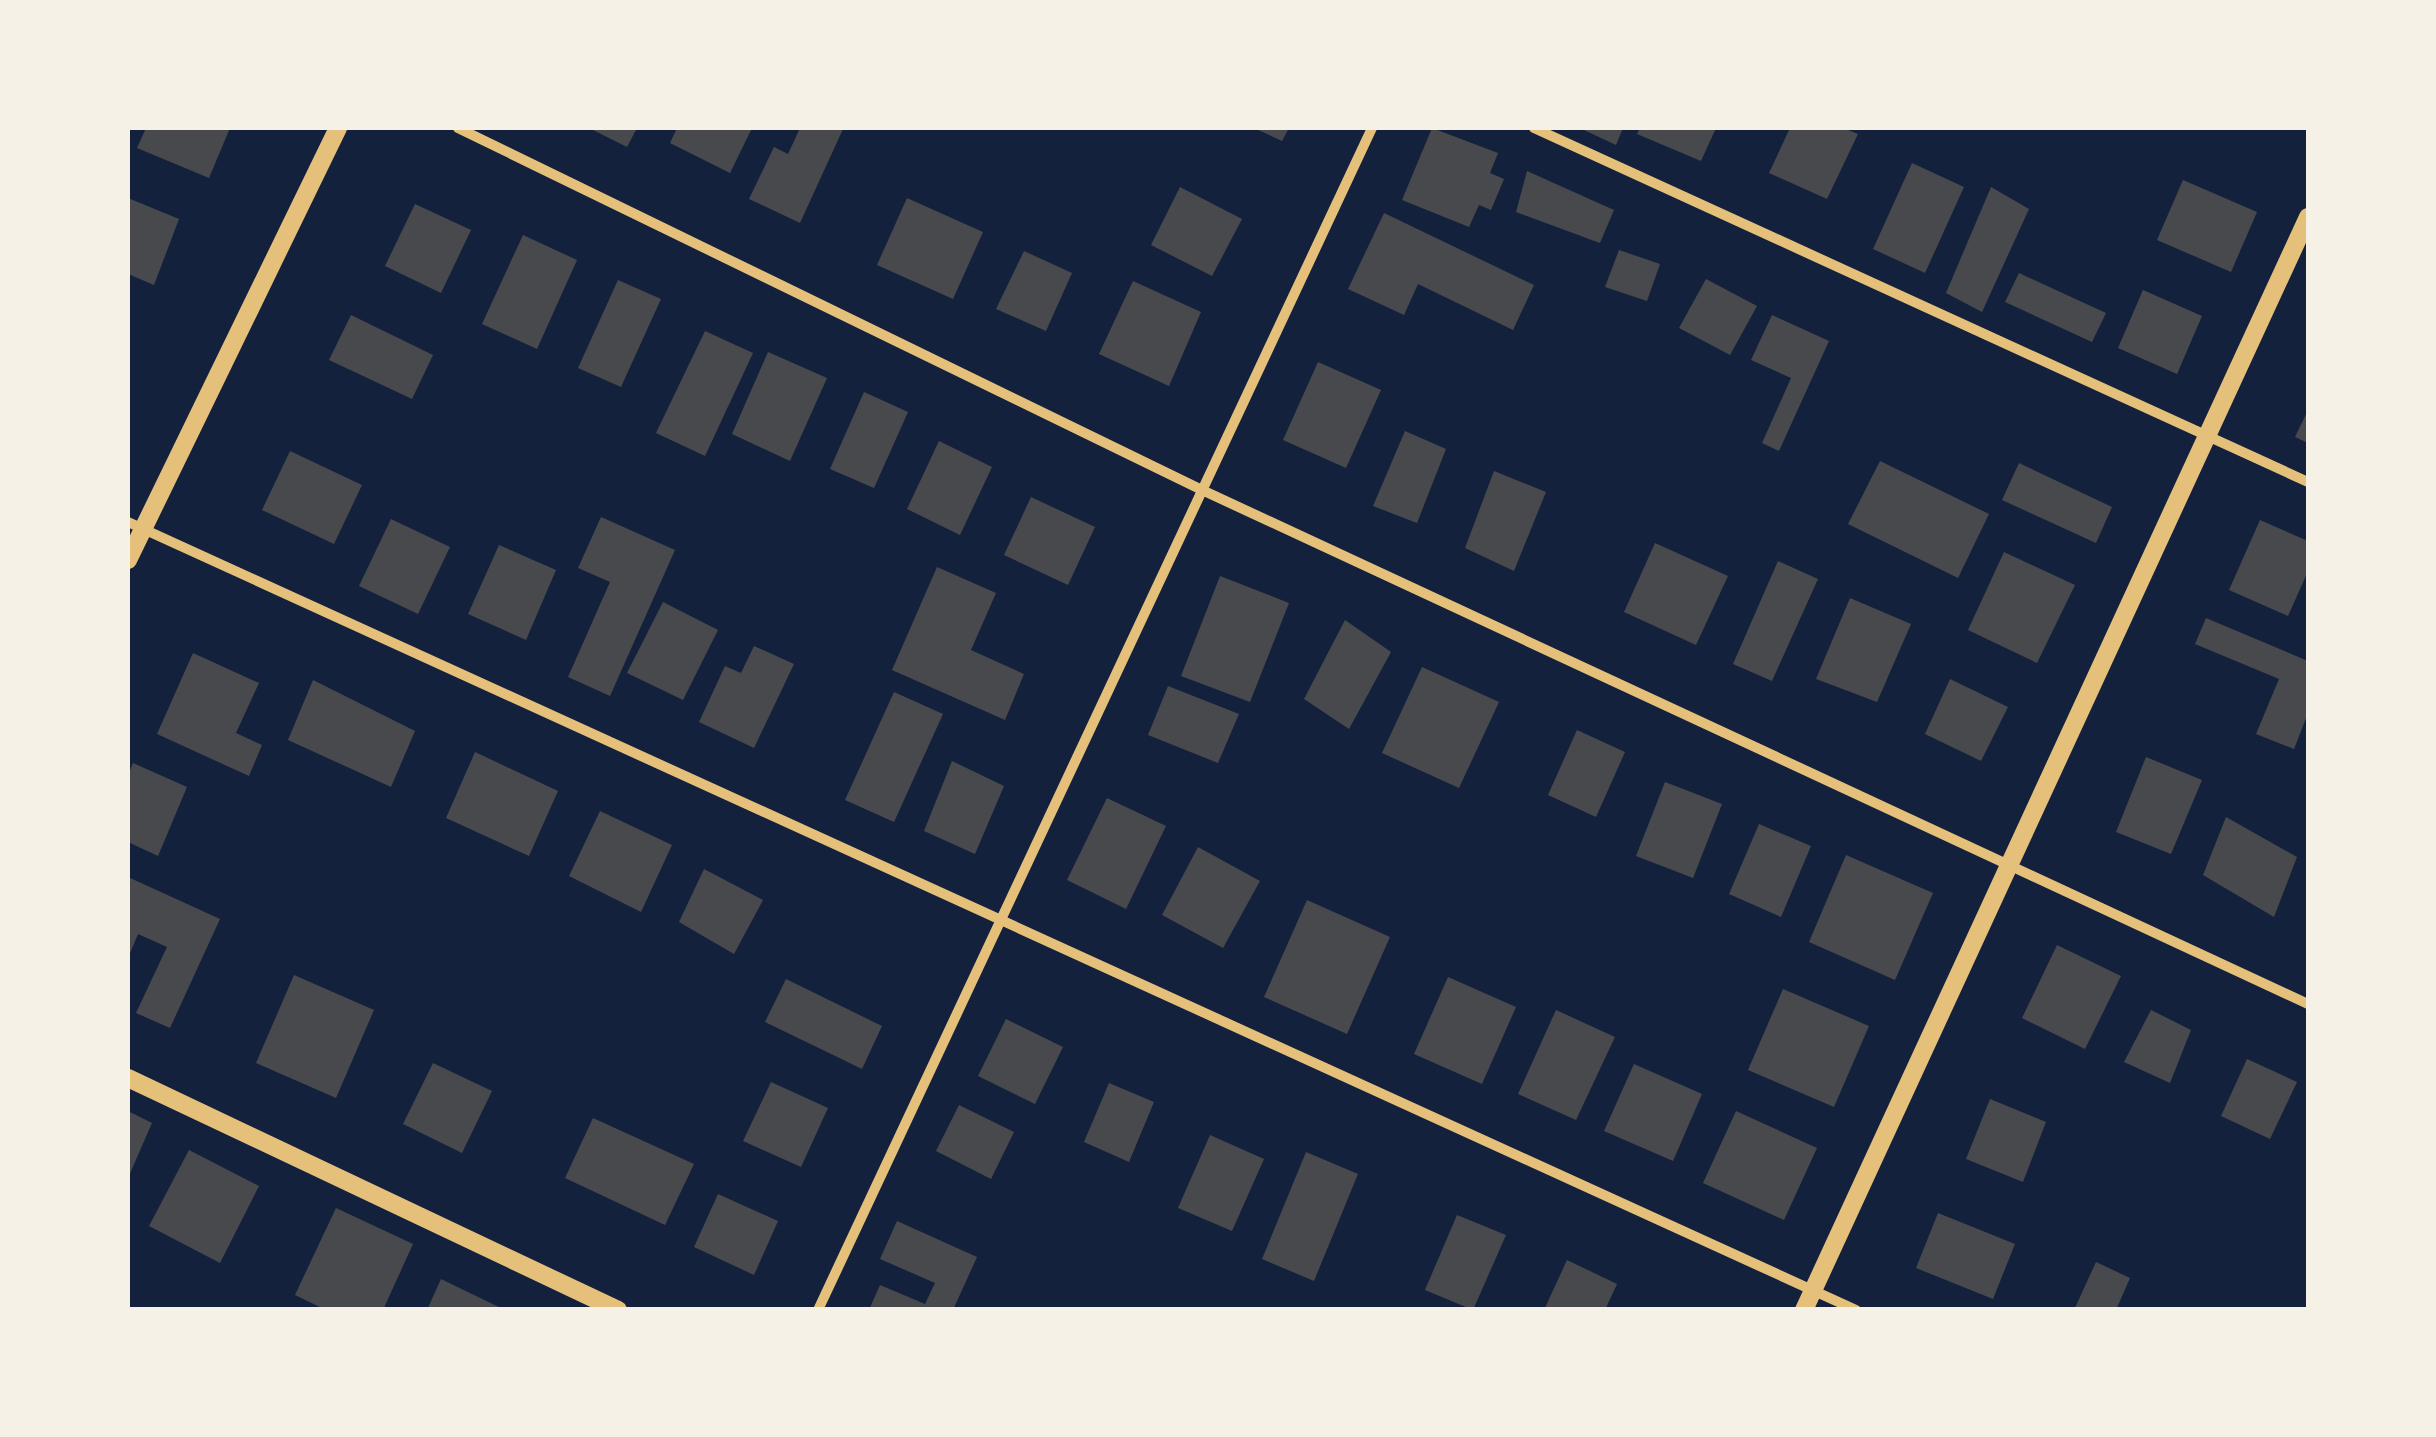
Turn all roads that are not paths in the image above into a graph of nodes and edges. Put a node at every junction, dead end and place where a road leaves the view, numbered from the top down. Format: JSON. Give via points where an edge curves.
{"nodes":[{"id":1,"x":338,"y":128,"type":"edge"},
{"id":2,"x":458,"y":128,"type":"edge"},
{"id":3,"x":1372,"y":128,"type":"edge"},
{"id":4,"x":1534,"y":128,"type":"edge"},
{"id":5,"x":2308,"y":217,"type":"edge"},
{"id":6,"x":2208,"y":435,"type":"junction"},
{"id":7,"x":2308,"y":482,"type":"edge"},
{"id":8,"x":1202,"y":490,"type":"junction"},
{"id":9,"x":135,"y":525,"type":"edge"},
{"id":10,"x":128,"y":560,"type":"edge"},
{"id":11,"x":2011,"y":864,"type":"junction"},
{"id":12,"x":1001,"y":920,"type":"junction"},
{"id":13,"x":2308,"y":1004,"type":"edge"},
{"id":14,"x":128,"y":1078,"type":"edge"},
{"id":15,"x":1813,"y":1290,"type":"junction"},
{"id":16,"x":618,"y":1310,"type":"edge"},
{"id":17,"x":818,"y":1310,"type":"edge"},
{"id":18,"x":1804,"y":1310,"type":"edge"},
{"id":19,"x":1856,"y":1310,"type":"edge"}],
"edges":[{"from":1,"to":9,"type":"street"},
{"from":2,"to":8,"type":"street"},
{"from":3,"to":8,"type":"street"},
{"from":4,"to":6,"type":"street"},
{"from":5,"to":6,"type":"street"},
{"from":6,"to":7,"type":"street"},
{"from":6,"to":11,"type":"street"},
{"from":8,"to":11,"type":"street"},
{"from":8,"to":12,"type":"street"},
{"from":9,"to":10,"type":"street"},
{"from":9,"to":12,"type":"street"},
{"from":11,"to":13,"type":"street"},
{"from":11,"to":15,"type":"street"},
{"from":12,"to":15,"type":"street"},
{"from":12,"to":17,"type":"street"},
{"from":14,"to":16,"type":"street"},
{"from":15,"to":18,"type":"street"},
{"from":15,"to":19,"type":"street"}]}
